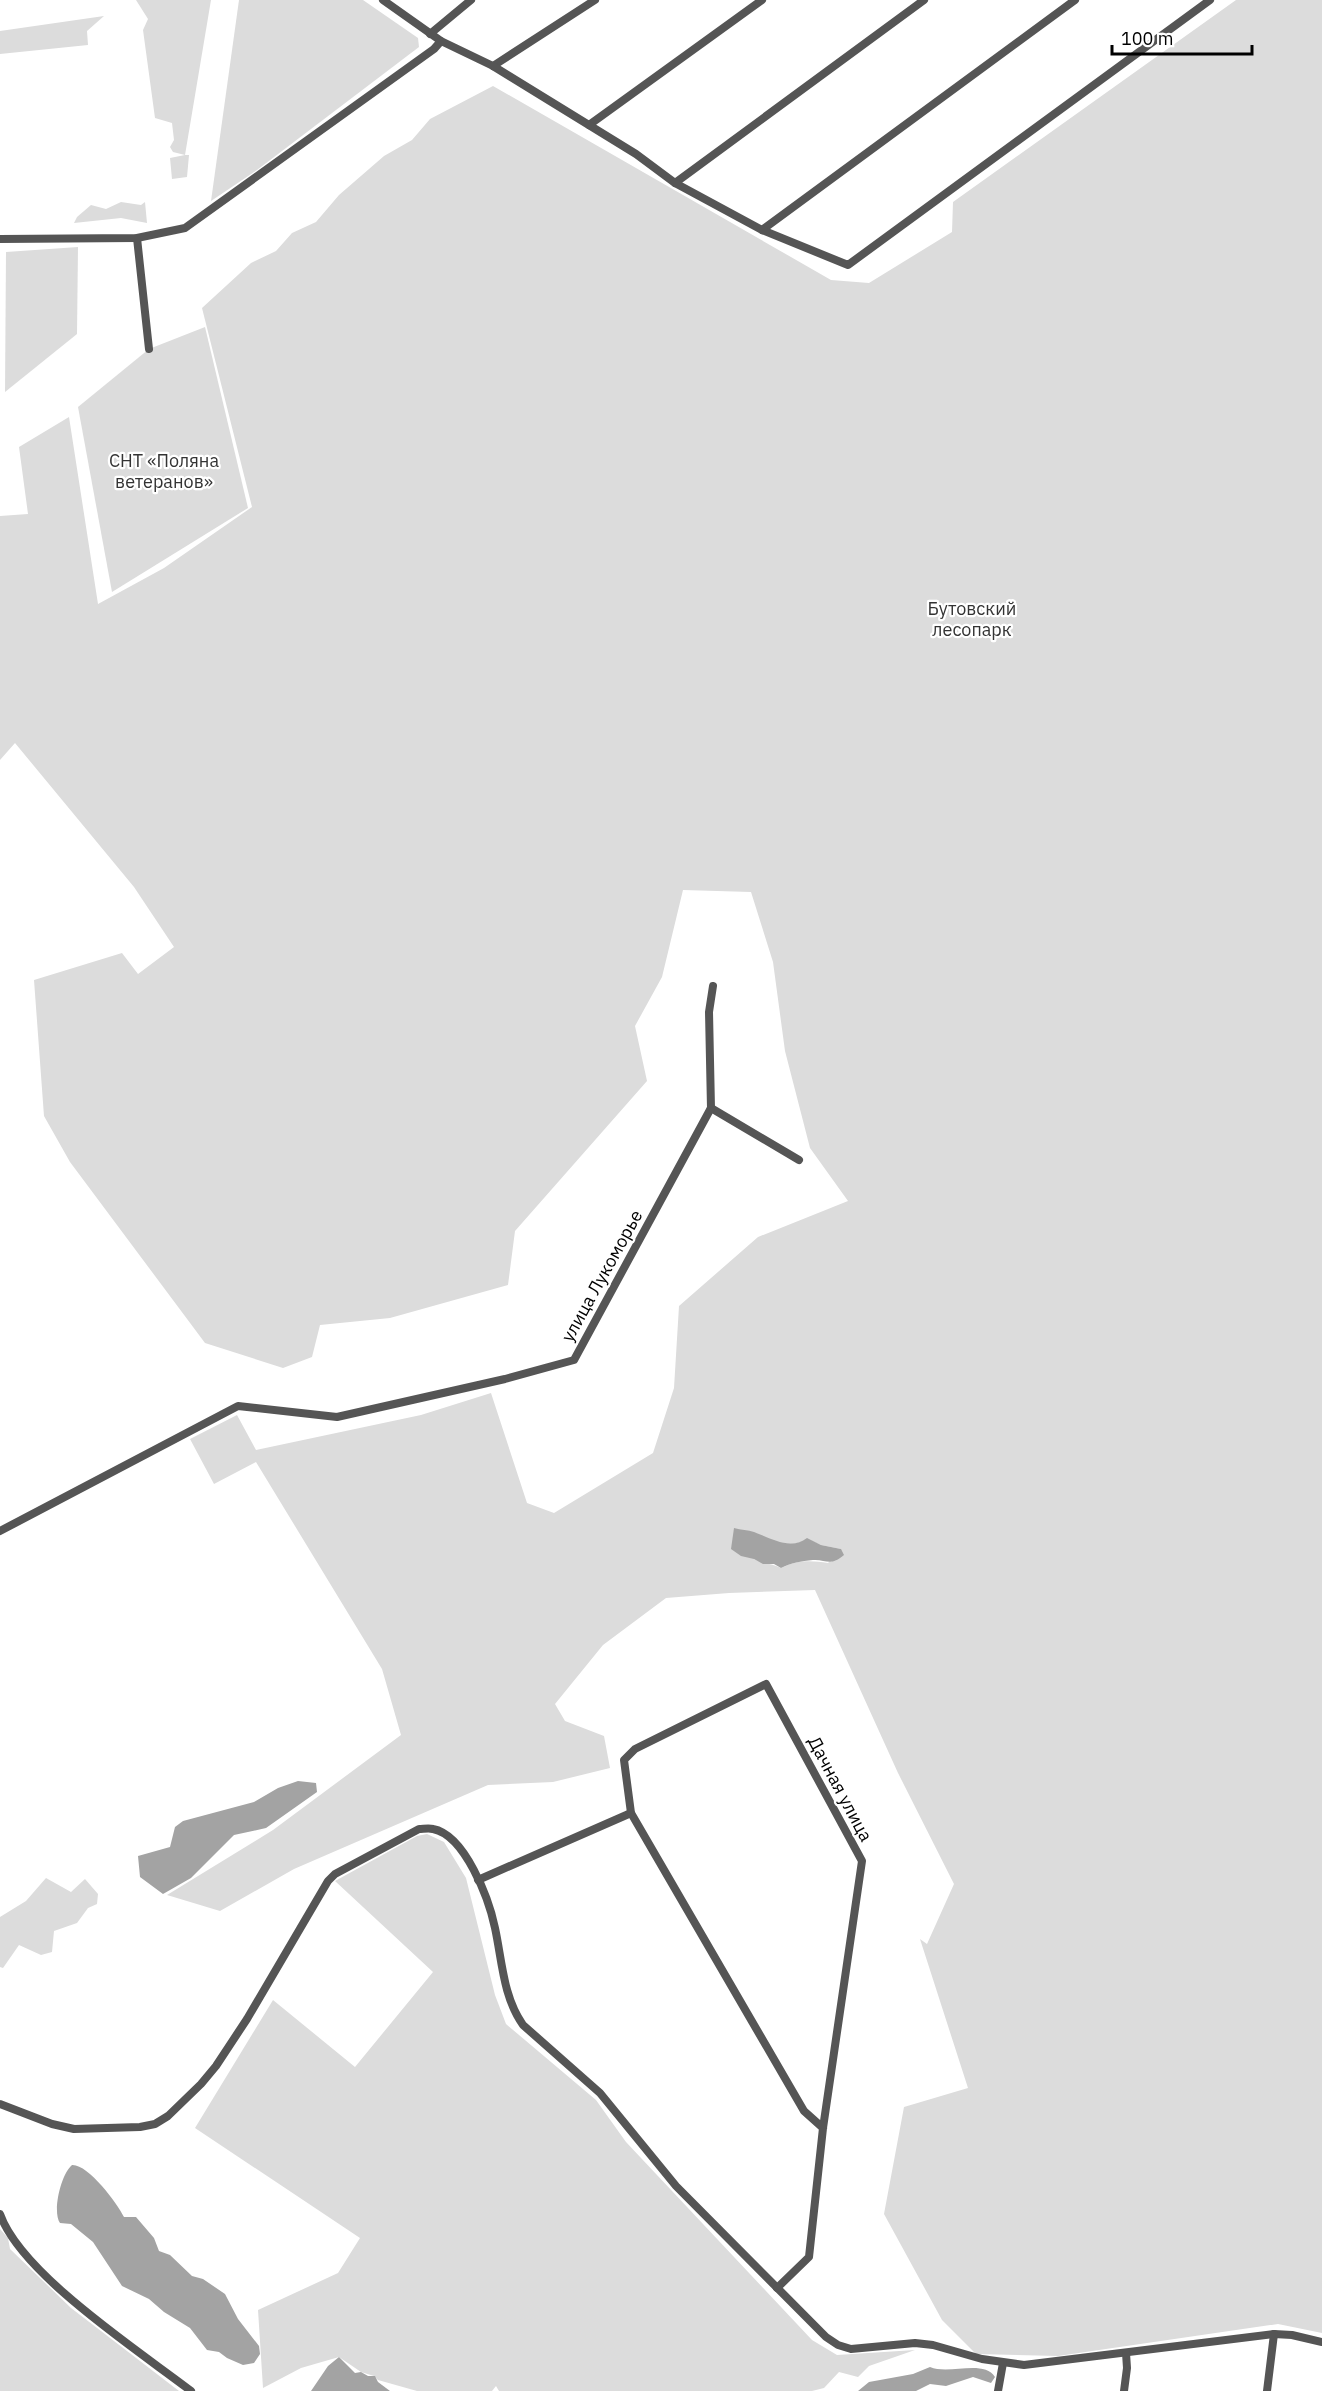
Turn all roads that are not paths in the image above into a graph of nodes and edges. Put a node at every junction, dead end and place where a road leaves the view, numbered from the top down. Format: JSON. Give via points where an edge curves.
{"nodes":[{"id":1,"x":383,"y":0,"type":"edge"},
{"id":2,"x":471,"y":0,"type":"edge"},
{"id":3,"x":595,"y":0,"type":"edge"},
{"id":4,"x":762,"y":0,"type":"edge"},
{"id":5,"x":924,"y":0,"type":"edge"},
{"id":6,"x":1075,"y":0,"type":"edge"},
{"id":7,"x":1210,"y":0,"type":"edge"},
{"id":8,"x":430,"y":34,"type":"junction"},
{"id":9,"x":441,"y":41,"type":"junction"},
{"id":10,"x":493,"y":66,"type":"junction"},
{"id":11,"x":589,"y":124,"type":"junction"},
{"id":12,"x":675,"y":183,"type":"junction"},
{"id":13,"x":762,"y":230,"type":"junction"},
{"id":14,"x":137,"y":238,"type":"junction"},
{"id":15,"x":0,"y":239,"type":"edge"},
{"id":16,"x":149,"y":349,"type":"dead end"},
{"id":17,"x":713,"y":986,"type":"dead end"},
{"id":18,"x":711,"y":1108,"type":"junction"},
{"id":19,"x":799,"y":1160,"type":"dead end"},
{"id":20,"x":0,"y":1530,"type":"edge"},
{"id":21,"x":631,"y":1813,"type":"junction"},
{"id":22,"x":478,"y":1880,"type":"junction"},
{"id":23,"x":0,"y":2104,"type":"edge"},
{"id":24,"x":823,"y":2128,"type":"junction"},
{"id":25,"x":0,"y":2214,"type":"edge"},
{"id":26,"x":777,"y":2288,"type":"junction"},
{"id":27,"x":1274,"y":2334,"type":"junction"},
{"id":28,"x":1322,"y":2342,"type":"edge"},
{"id":29,"x":1126,"y":2353,"type":"junction"},
{"id":30,"x":1003,"y":2363,"type":"junction"},
{"id":31,"x":191,"y":2391,"type":"edge"},
{"id":32,"x":998,"y":2391,"type":"edge"},
{"id":33,"x":1124,"y":2391,"type":"edge"},
{"id":34,"x":1267,"y":2391,"type":"edge"}],
"edges":[{"from":1,"to":8,"type":"street"},
{"from":2,"to":8,"type":"street"},
{"from":3,"to":10,"type":"street"},
{"from":4,"to":11,"type":"street"},
{"from":5,"to":12,"type":"street"},
{"from":6,"to":13,"type":"street"},
{"from":7,"to":13,"type":"street","via":[[848,265]]},
{"from":8,"to":9,"type":"street"},
{"from":9,"to":10,"type":"street"},
{"from":9,"to":14,"type":"street","via":[[185,228]]},
{"from":10,"to":11,"type":"street"},
{"from":11,"to":12,"type":"street"},
{"from":12,"to":13,"type":"street"},
{"from":14,"to":15,"type":"street"},
{"from":14,"to":16,"type":"street"},
{"from":17,"to":18,"type":"street","name":"улица Лукоморье","via":[[709,1012]]},
{"from":18,"to":19,"type":"street"},
{"from":18,"to":20,"type":"street","name":"улица Лукоморье","via":[[574,1360],[338,1418],[238,1406]]},
{"from":21,"to":22,"type":"street"},
{"from":21,"to":24,"type":"street","name":"Дачная улица","via":[[804,2111]]},
{"from":21,"to":24,"type":"street","name":"Дачная улица","via":[[624,1760],[635,1749],[766,1684],[862,1861]]},
{"from":22,"to":23,"type":"street","via":[[460,1849],[448,1836],[433,1829],[419,1829],[334,1874],[216,2066],[168,2116],[155,2124],[74,2129]]},
{"from":22,"to":26,"type":"street","via":[[494,1924],[514,2014],[600,2093],[676,2186]]},
{"from":24,"to":26,"type":"street","name":"Дачная улица","via":[[809,2257]]},
{"from":25,"to":31,"type":"street","via":[[17,2244],[38,2269],[72,2300]]},
{"from":26,"to":30,"type":"street","via":[[838,2345],[851,2349],[915,2343]]},
{"from":27,"to":28,"type":"street"},
{"from":27,"to":29,"type":"street"},
{"from":27,"to":34,"type":"street"},
{"from":29,"to":30,"type":"street","via":[[1047,2364]]},
{"from":29,"to":33,"type":"street"},
{"from":30,"to":32,"type":"street"}]}
